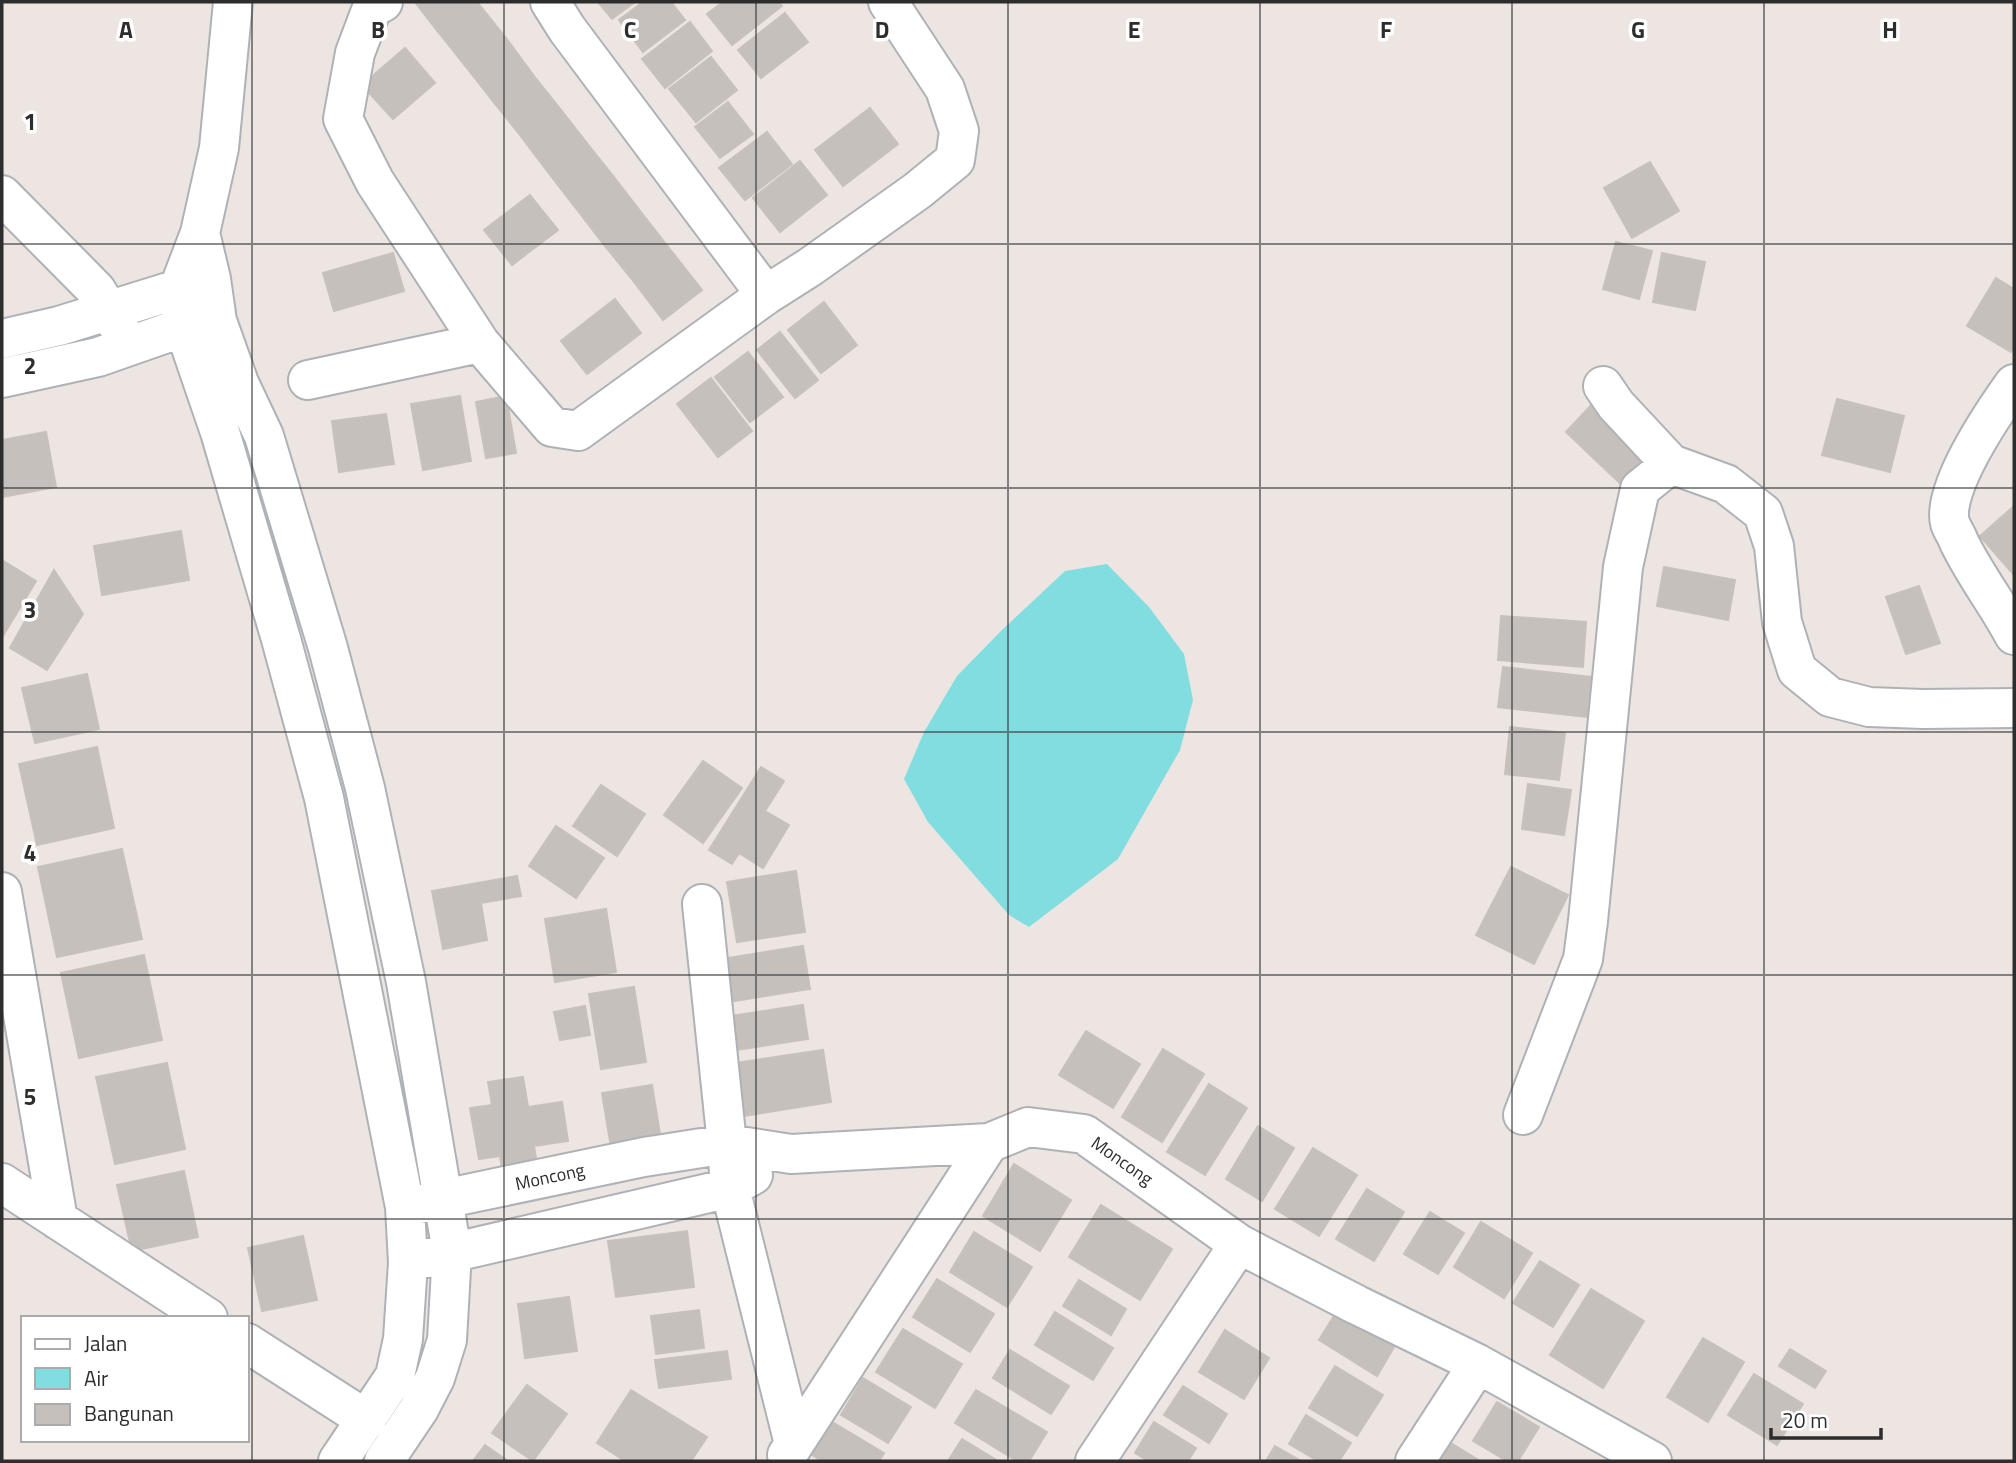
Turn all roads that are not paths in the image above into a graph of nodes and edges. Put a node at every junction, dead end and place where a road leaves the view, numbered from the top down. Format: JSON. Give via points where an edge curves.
{"nodes":[{"id":1,"x":233,"y":2,"type":"edge"},
{"id":2,"x":383,"y":2,"type":"edge"},
{"id":3,"x":550,"y":2,"type":"edge"},
{"id":4,"x":888,"y":2,"type":"edge"},
{"id":5,"x":2,"y":195,"type":"edge"},
{"id":6,"x":195,"y":284,"type":"junction"},
{"id":7,"x":766,"y":295,"type":"junction"},
{"id":8,"x":109,"y":309,"type":"junction"},
{"id":9,"x":201,"y":324,"type":"junction"},
{"id":10,"x":2,"y":339,"type":"edge"},
{"id":11,"x":481,"y":343,"type":"junction"},
{"id":12,"x":129,"y":346,"type":"junction"},
{"id":13,"x":2,"y":378,"type":"edge"},
{"id":14,"x":309,"y":380,"type":"dead end"},
{"id":15,"x":2014,"y":384,"type":"edge"},
{"id":16,"x":1603,"y":386,"type":"dead end"},
{"id":17,"x":1671,"y":464,"type":"junction"},
{"id":18,"x":2014,"y":635,"type":"edge"},
{"id":19,"x":2014,"y":708,"type":"edge"},
{"id":20,"x":2,"y":892,"type":"edge"},
{"id":21,"x":702,"y":904,"type":"dead end"},
{"id":22,"x":1524,"y":1115,"type":"dead end"},
{"id":23,"x":989,"y":1143,"type":"junction"},
{"id":24,"x":727,"y":1144,"type":"junction"},
{"id":25,"x":791,"y":1154,"type":"junction"},
{"id":26,"x":2,"y":1183,"type":"edge"},
{"id":27,"x":730,"y":1188,"type":"junction"},
{"id":28,"x":444,"y":1199,"type":"junction"},
{"id":29,"x":405,"y":1207,"type":"junction"},
{"id":30,"x":58,"y":1220,"type":"junction"},
{"id":31,"x":1239,"y":1244,"type":"junction"},
{"id":32,"x":452,"y":1252,"type":"junction"},
{"id":33,"x":408,"y":1264,"type":"junction"},
{"id":34,"x":205,"y":1316,"type":"edge"},
{"id":35,"x":248,"y":1344,"type":"edge"},
{"id":36,"x":1478,"y":1364,"type":"junction"},
{"id":37,"x":366,"y":1420,"type":"junction"},
{"id":38,"x":789,"y":1453,"type":"edge"},
{"id":39,"x":338,"y":1461,"type":"edge"},
{"id":40,"x":384,"y":1461,"type":"edge"},
{"id":41,"x":1095,"y":1461,"type":"edge"},
{"id":42,"x":1415,"y":1461,"type":"edge"},
{"id":43,"x":1652,"y":1461,"type":"edge"}],
"edges":[{"from":1,"to":6,"type":"street","via":[[219,148],[200,233]]},
{"from":2,"to":11,"type":"street","via":[[372,8],[355,53],[342,119],[375,182]]},
{"from":3,"to":7,"type":"street"},
{"from":4,"to":7,"type":"street","via":[[946,89],[959,131],[956,160]]},
{"from":5,"to":8,"type":"street","via":[[96,290]]},
{"from":6,"to":8,"type":"street"},
{"from":6,"to":9,"type":"street"},
{"from":7,"to":11,"type":"street","via":[[578,431],[552,428]]},
{"from":8,"to":10,"type":"street"},
{"from":8,"to":12,"type":"street"},
{"from":9,"to":12,"type":"street"},
{"from":9,"to":28,"type":"street","via":[[239,383],[264,436],[328,648],[407,982]]},
{"from":9,"to":29,"type":"street","via":[[219,432],[324,798]]},
{"from":11,"to":14,"type":"street"},
{"from":12,"to":13,"type":"street"},
{"from":15,"to":18,"type":"street","via":[[1956,481],[1949,522]]},
{"from":16,"to":17,"type":"street"},
{"from":17,"to":19,"type":"street","via":[[1726,484],[1763,513],[1774,546],[1782,622],[1797,670],[1829,697],[1870,707]]},
{"from":17,"to":22,"type":"street","via":[[1640,489],[1623,567],[1583,959]]},
{"from":20,"to":30,"type":"street"},
{"from":21,"to":24,"type":"street"},
{"from":23,"to":25,"type":"street","name":"Moncong"},
{"from":23,"to":31,"type":"street","name":"Moncong","via":[[1028,1127],[1084,1134]]},
{"from":23,"to":38,"type":"street"},
{"from":24,"to":25,"type":"street","name":"Moncong"},
{"from":24,"to":27,"type":"street"},
{"from":24,"to":28,"type":"street","name":"Moncong"},
{"from":25,"to":27,"type":"street"},
{"from":26,"to":30,"type":"street"},
{"from":27,"to":32,"type":"street"},
{"from":27,"to":38,"type":"street"},
{"from":28,"to":29,"type":"street","name":"Moncong"},
{"from":28,"to":32,"type":"street"},
{"from":29,"to":33,"type":"street"},
{"from":30,"to":34,"type":"street"},
{"from":31,"to":36,"type":"street","name":"Moncong"},
{"from":31,"to":41,"type":"street"},
{"from":32,"to":33,"type":"street"},
{"from":32,"to":40,"type":"street","via":[[447,1340],[435,1378]]},
{"from":33,"to":37,"type":"street","via":[[403,1339],[395,1376]]},
{"from":35,"to":37,"type":"street"},
{"from":36,"to":42,"type":"street"},
{"from":36,"to":43,"type":"street","name":"Moncong"},
{"from":37,"to":39,"type":"street"}]}
